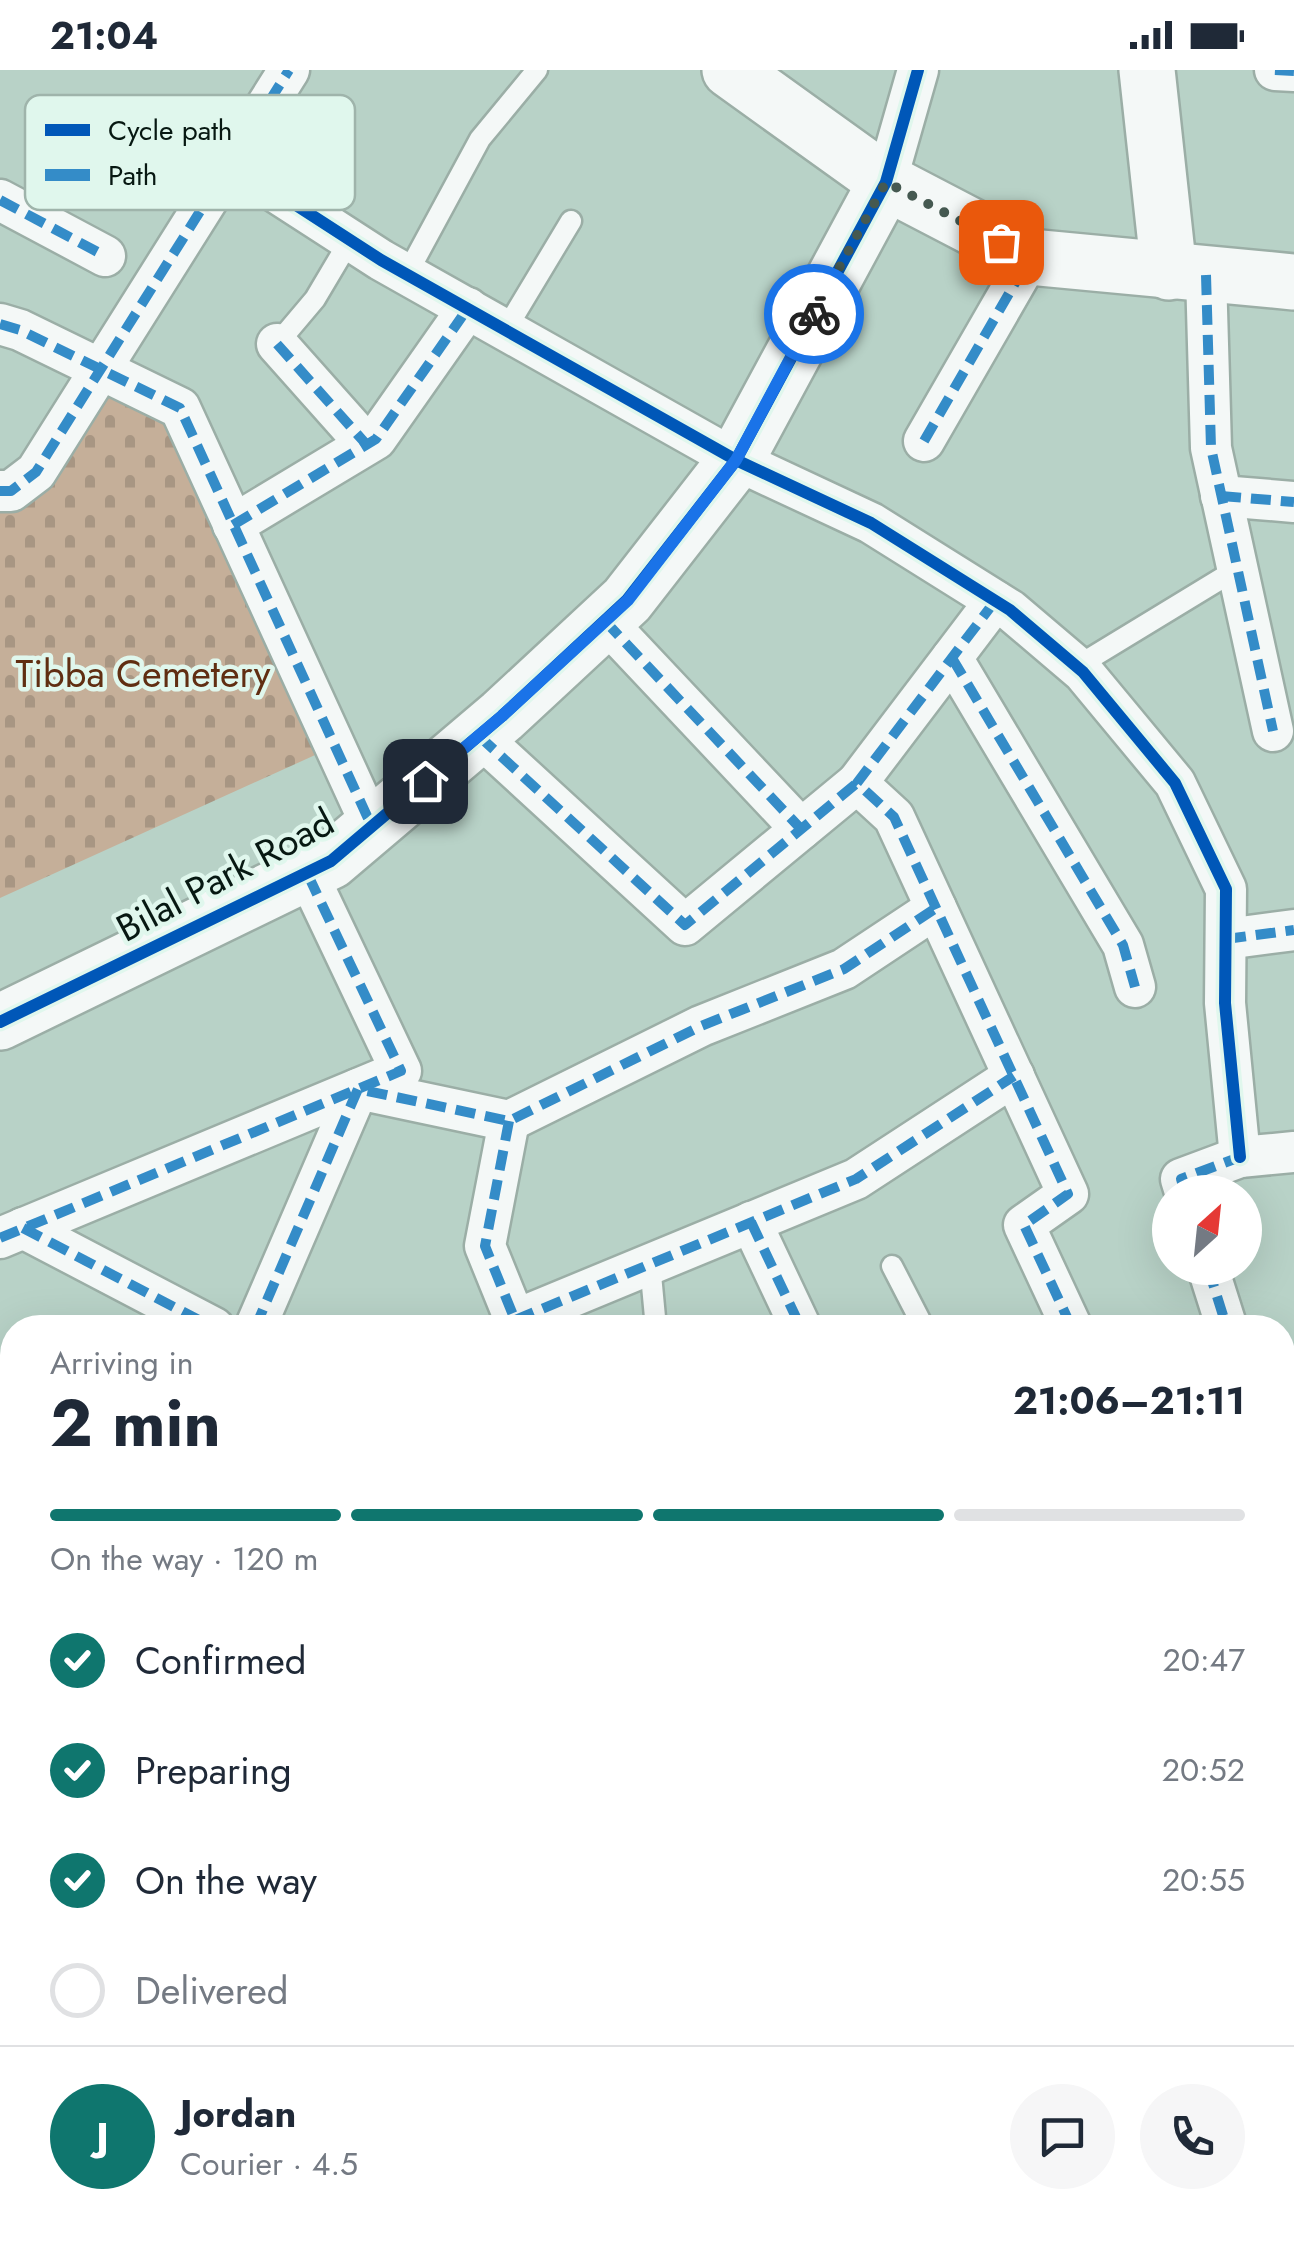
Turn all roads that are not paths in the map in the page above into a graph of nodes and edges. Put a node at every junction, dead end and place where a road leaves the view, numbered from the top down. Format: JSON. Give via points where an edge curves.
{"nodes":[{"id":1,"x":289,"y":70,"type":"edge"},
{"id":2,"x":538,"y":70,"type":"edge"},
{"id":3,"x":730,"y":70,"type":"edge"},
{"id":4,"x":918,"y":70,"type":"edge"},
{"id":5,"x":1146,"y":70,"type":"edge"},
{"id":6,"x":1275,"y":70,"type":"edge"},
{"id":7,"x":1294,"y":71,"type":"edge"},
{"id":8,"x":273,"y":95,"type":"edge"},
{"id":9,"x":886,"y":182,"type":"junction"},
{"id":10,"x":0,"y":200,"type":"edge"},
{"id":11,"x":201,"y":210,"type":"edge"},
{"id":12,"x":304,"y":210,"type":"edge"},
{"id":13,"x":571,"y":221,"type":"dead end"},
{"id":14,"x":350,"y":240,"type":"junction"},
{"id":15,"x":105,"y":256,"type":"dead end"},
{"id":16,"x":1030,"y":257,"type":"junction"},
{"id":17,"x":1188,"y":273,"type":"junction"},
{"id":18,"x":407,"y":274,"type":"junction"},
{"id":19,"x":1294,"y":282,"type":"edge"},
{"id":20,"x":468,"y":308,"type":"junction"},
{"id":21,"x":0,"y":324,"type":"edge"},
{"id":22,"x":506,"y":330,"type":"junction"},
{"id":23,"x":277,"y":344,"type":"joint"},
{"id":24,"x":102,"y":368,"type":"junction"},
{"id":25,"x":924,"y":441,"type":"dead end"},
{"id":26,"x":366,"y":444,"type":"junction"},
{"id":27,"x":736,"y":460,"type":"junction"},
{"id":28,"x":0,"y":491,"type":"edge"},
{"id":29,"x":1221,"y":496,"type":"junction"},
{"id":30,"x":1294,"y":502,"type":"edge"},
{"id":31,"x":233,"y":525,"type":"junction"},
{"id":32,"x":1237,"y":569,"type":"junction"},
{"id":33,"x":995,"y":601,"type":"junction"},
{"id":34,"x":605,"y":621,"type":"junction"},
{"id":35,"x":952,"y":658,"type":"junction"},
{"id":36,"x":1076,"y":666,"type":"junction"},
{"id":37,"x":1273,"y":731,"type":"dead end"},
{"id":38,"x":478,"y":736,"type":"junction"},
{"id":39,"x":856,"y":783,"type":"junction"},
{"id":40,"x":372,"y":826,"type":"junction"},
{"id":41,"x":801,"y":829,"type":"junction"},
{"id":42,"x":307,"y":873,"type":"junction"},
{"id":43,"x":936,"y":908,"type":"junction"},
{"id":44,"x":1294,"y":930,"type":"edge"},
{"id":45,"x":1226,"y":938,"type":"junction"},
{"id":46,"x":1135,"y":987,"type":"dead end"},
{"id":47,"x":0,"y":1022,"type":"edge"},
{"id":48,"x":1014,"y":1076,"type":"junction"},
{"id":49,"x":358,"y":1089,"type":"junction"},
{"id":50,"x":510,"y":1121,"type":"junction"},
{"id":51,"x":1294,"y":1152,"type":"edge"},
{"id":52,"x":1240,"y":1157,"type":"junction"},
{"id":53,"x":1194,"y":1175,"type":"edge"},
{"id":54,"x":751,"y":1222,"type":"junction"},
{"id":55,"x":12,"y":1233,"type":"edge"},
{"id":56,"x":650,"y":1264,"type":"junction"},
{"id":57,"x":892,"y":1266,"type":"dead end"},
{"id":58,"x":1213,"y":1285,"type":"edge"},
{"id":59,"x":186,"y":1315,"type":"edge"},
{"id":60,"x":261,"y":1315,"type":"edge"},
{"id":61,"x":511,"y":1315,"type":"edge"},
{"id":62,"x":534,"y":1315,"type":"edge"},
{"id":63,"x":655,"y":1315,"type":"edge"},
{"id":64,"x":796,"y":1315,"type":"edge"},
{"id":65,"x":917,"y":1315,"type":"edge"},
{"id":66,"x":1066,"y":1315,"type":"edge"},
{"id":67,"x":1223,"y":1315,"type":"edge"}],
"edges":[{"from":1,"to":8,"type":"street"},
{"from":2,"to":18,"type":"lane","via":[[480,140]]},
{"from":3,"to":9,"type":"street"},
{"from":4,"to":9,"type":"street"},
{"from":5,"to":17,"type":"street"},
{"from":6,"to":7,"type":"street"},
{"from":9,"to":16,"type":"street"},
{"from":9,"to":27,"type":"street","name":"Bilal Park Road"},
{"from":10,"to":15,"type":"street"},
{"from":11,"to":24,"type":"street"},
{"from":12,"to":14,"type":"street"},
{"from":13,"to":22,"type":"lane"},
{"from":14,"to":18,"type":"street"},
{"from":14,"to":23,"type":"lane","via":[[315,299]]},
{"from":16,"to":17,"type":"street"},
{"from":16,"to":25,"type":"street"},
{"from":17,"to":19,"type":"street"},
{"from":17,"to":29,"type":"street"},
{"from":18,"to":20,"type":"street"},
{"from":20,"to":22,"type":"street"},
{"from":20,"to":26,"type":"street"},
{"from":21,"to":24,"type":"street"},
{"from":22,"to":27,"type":"street"},
{"from":23,"to":26,"type":"street"},
{"from":24,"to":28,"type":"street","via":[[36,472],[11,492]]},
{"from":24,"to":31,"type":"street","via":[[180,408]]},
{"from":26,"to":31,"type":"street"},
{"from":27,"to":33,"type":"street","via":[[871,523]]},
{"from":27,"to":34,"type":"street","name":"Bilal Park Road"},
{"from":29,"to":30,"type":"street"},
{"from":29,"to":32,"type":"street"},
{"from":31,"to":40,"type":"street"},
{"from":32,"to":36,"type":"lane"},
{"from":32,"to":37,"type":"street"},
{"from":33,"to":35,"type":"street"},
{"from":33,"to":36,"type":"street"},
{"from":34,"to":38,"type":"street","name":"Bilal Park Road"},
{"from":34,"to":41,"type":"street"},
{"from":35,"to":39,"type":"street"},
{"from":35,"to":46,"type":"street","via":[[1124,945]]},
{"from":36,"to":45,"type":"street","via":[[1175,784],[1226,889]]},
{"from":38,"to":40,"type":"street","name":"Bilal Park Road"},
{"from":38,"to":41,"type":"street","via":[[684,925]]},
{"from":39,"to":41,"type":"street"},
{"from":39,"to":43,"type":"street","via":[[894,817]]},
{"from":40,"to":42,"type":"street","name":"Bilal Park Road"},
{"from":42,"to":47,"type":"street","name":"Bilal Park Road"},
{"from":42,"to":49,"type":"street","via":[[401,1071]]},
{"from":43,"to":48,"type":"street"},
{"from":43,"to":50,"type":"street","via":[[844,968],[702,1026]]},
{"from":44,"to":45,"type":"street"},
{"from":45,"to":52,"type":"street","via":[[1225,1003]]},
{"from":48,"to":54,"type":"street","via":[[856,1179]]},
{"from":48,"to":66,"type":"street","via":[[1068,1194],[1024,1225]]},
{"from":49,"to":50,"type":"street"},
{"from":49,"to":55,"type":"street"},
{"from":49,"to":60,"type":"street"},
{"from":50,"to":61,"type":"street","via":[[485,1246]]},
{"from":51,"to":52,"type":"street"},
{"from":52,"to":53,"type":"street"},
{"from":54,"to":56,"type":"street"},
{"from":54,"to":64,"type":"street"},
{"from":55,"to":59,"type":"street"},
{"from":56,"to":62,"type":"street"},
{"from":56,"to":63,"type":"lane"},
{"from":57,"to":65,"type":"lane"},
{"from":58,"to":67,"type":"street"}]}
